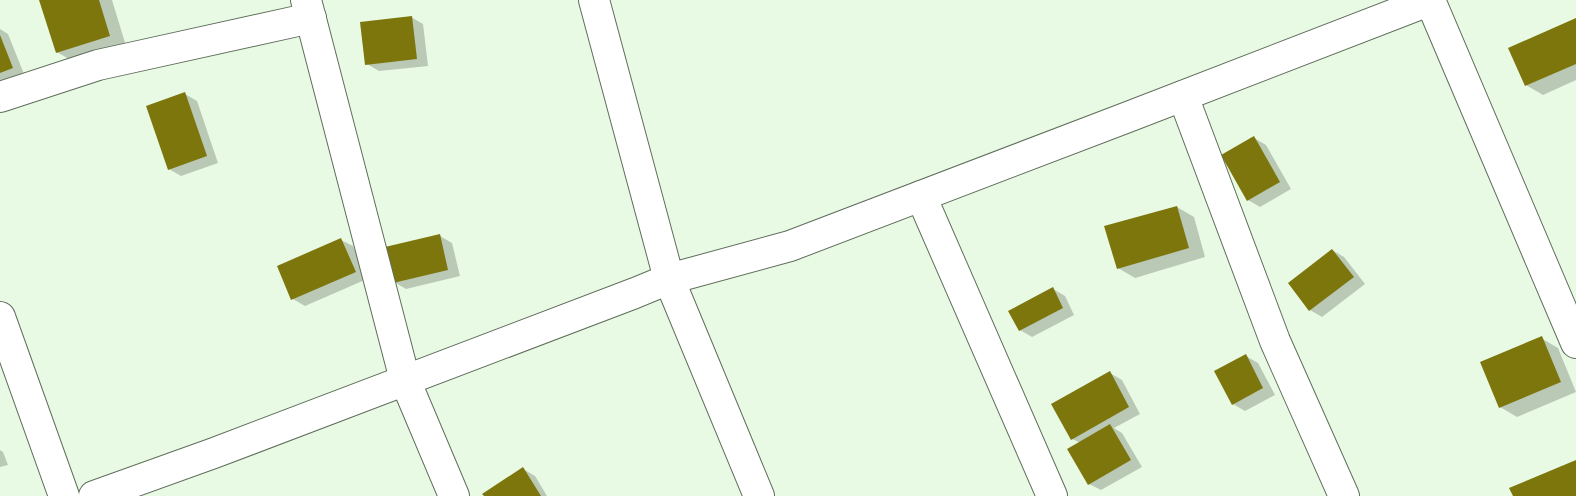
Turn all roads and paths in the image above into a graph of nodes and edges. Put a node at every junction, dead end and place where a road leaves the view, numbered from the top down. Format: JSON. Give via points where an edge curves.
{"nodes":[{"id":1,"x":594,"y":0,"type":"edge"},
{"id":2,"x":1431,"y":0,"type":"edge"},
{"id":3,"x":309,"y":9,"type":"edge"},
{"id":4,"x":1183,"y":96,"type":"junction"},
{"id":5,"x":0,"y":97,"type":"edge"},
{"id":6,"x":921,"y":196,"type":"junction"},
{"id":7,"x":669,"y":279,"type":"junction"},
{"id":8,"x":0,"y":317,"type":"edge"},
{"id":9,"x":1576,"y":344,"type":"edge"},
{"id":10,"x":405,"y":380,"type":"junction"},
{"id":11,"x":124,"y":491,"type":"edge"},
{"id":12,"x":64,"y":496,"type":"edge"},
{"id":13,"x":94,"y":496,"type":"edge"},
{"id":14,"x":454,"y":496,"type":"edge"},
{"id":15,"x":759,"y":496,"type":"edge"},
{"id":16,"x":1052,"y":496,"type":"edge"},
{"id":17,"x":1344,"y":496,"type":"edge"}],
"edges":[{"from":1,"to":7,"type":"street"},
{"from":2,"to":4,"type":"street"},
{"from":2,"to":9,"type":"street"},
{"from":3,"to":5,"type":"street","via":[[98,65]]},
{"from":3,"to":10,"type":"street"},
{"from":4,"to":6,"type":"street"},
{"from":4,"to":17,"type":"street","via":[[1275,340]]},
{"from":6,"to":7,"type":"street","via":[[790,246]]},
{"from":6,"to":16,"type":"street"},
{"from":7,"to":10,"type":"street"},
{"from":7,"to":15,"type":"street"},
{"from":8,"to":12,"type":"street"},
{"from":10,"to":11,"type":"street"},
{"from":10,"to":14,"type":"street"},
{"from":11,"to":13,"type":"street"}]}
